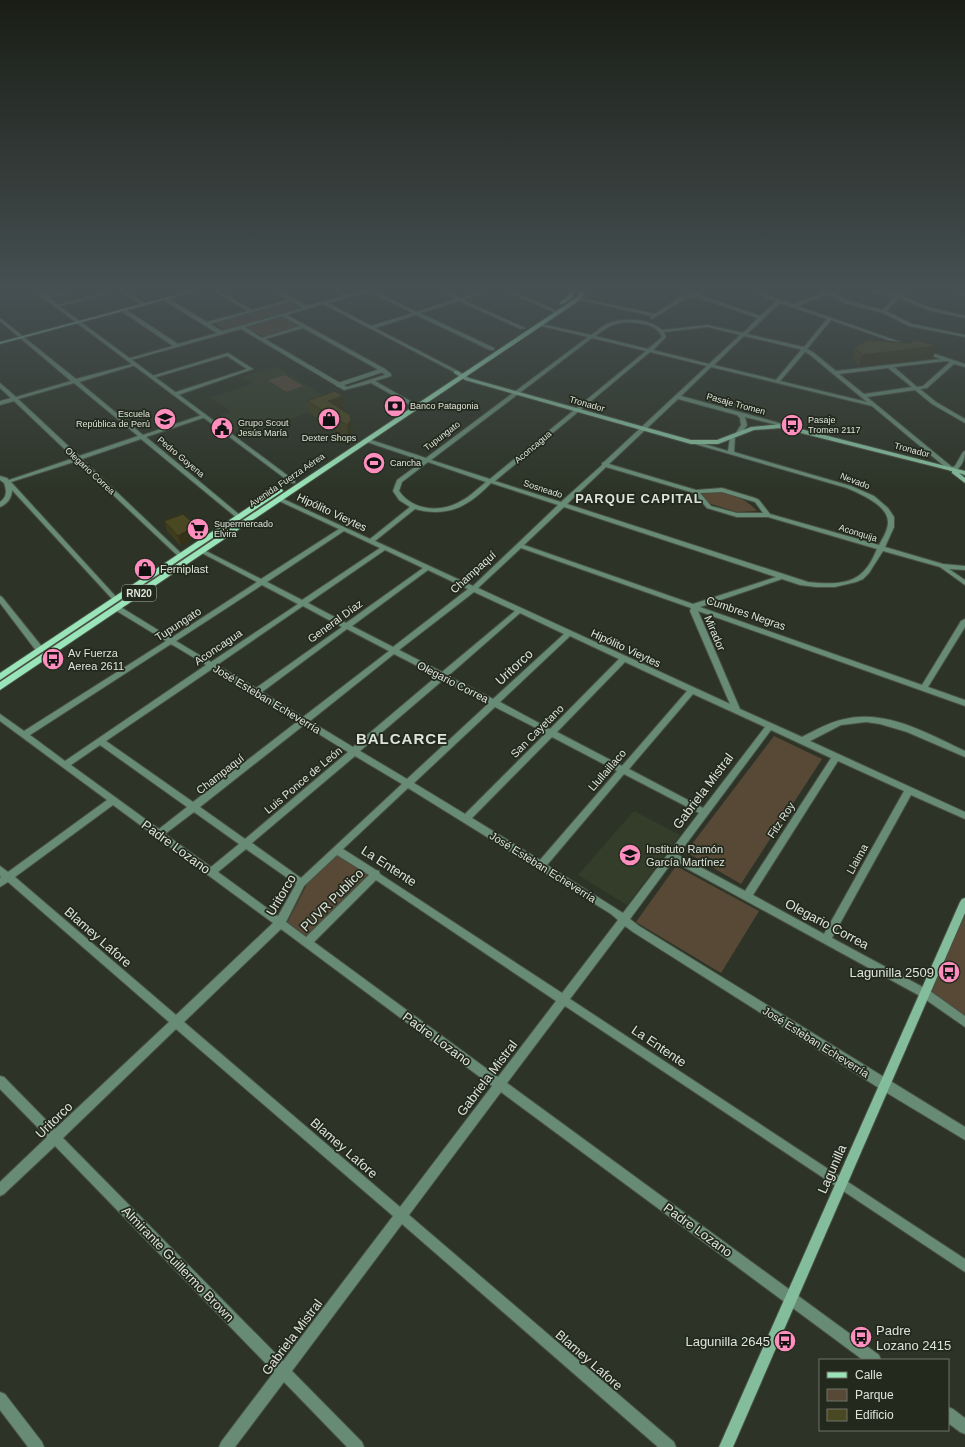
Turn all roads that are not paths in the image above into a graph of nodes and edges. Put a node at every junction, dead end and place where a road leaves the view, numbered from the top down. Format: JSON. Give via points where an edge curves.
{"nodes":[{"id":1,"x":44,"y":356,"type":"edge"},
{"id":2,"x":122,"y":356,"type":"edge"},
{"id":3,"x":149,"y":356,"type":"edge"},
{"id":4,"x":223,"y":356,"type":"edge"},
{"id":5,"x":230,"y":356,"type":"edge"},
{"id":6,"x":289,"y":356,"type":"edge"},
{"id":7,"x":357,"y":356,"type":"edge"},
{"id":8,"x":425,"y":356,"type":"edge"},
{"id":9,"x":483,"y":356,"type":"edge"},
{"id":10,"x":489,"y":356,"type":"edge"},
{"id":11,"x":566,"y":356,"type":"edge"},
{"id":12,"x":643,"y":356,"type":"edge"},
{"id":13,"x":667,"y":356,"type":"edge"},
{"id":14,"x":721,"y":356,"type":"edge"},
{"id":15,"x":799,"y":356,"type":"edge"},
{"id":16,"x":812,"y":356,"type":"edge"},
{"id":17,"x":935,"y":356,"type":"edge"},
{"id":18,"x":947,"y":360,"type":"junction"},
{"id":19,"x":131,"y":362,"type":"junction"},
{"id":20,"x":953,"y":362,"type":"junction"},
{"id":21,"x":710,"y":366,"type":"junction"},
{"id":22,"x":889,"y":366,"type":"junction"},
{"id":23,"x":965,"y":366,"type":"edge"},
{"id":24,"x":383,"y":370,"type":"junction"},
{"id":25,"x":834,"y":373,"type":"junction"},
{"id":26,"x":459,"y":374,"type":"junction"},
{"id":27,"x":152,"y":377,"type":"junction"},
{"id":28,"x":75,"y":381,"type":"junction"},
{"id":29,"x":373,"y":382,"type":"junction"},
{"id":30,"x":777,"y":382,"type":"junction"},
{"id":31,"x":0,"y":385,"type":"edge"},
{"id":32,"x":338,"y":385,"type":"junction"},
{"id":33,"x":918,"y":389,"type":"junction"},
{"id":34,"x":516,"y":393,"type":"junction"},
{"id":35,"x":175,"y":394,"type":"junction"},
{"id":36,"x":862,"y":396,"type":"junction"},
{"id":37,"x":677,"y":397,"type":"junction"},
{"id":38,"x":14,"y":399,"type":"junction"},
{"id":39,"x":0,"y":403,"type":"edge"},
{"id":40,"x":410,"y":403,"type":"junction"},
{"id":41,"x":874,"y":406,"type":"junction"},
{"id":42,"x":577,"y":410,"type":"junction"},
{"id":43,"x":738,"y":413,"type":"junction"},
{"id":44,"x":204,"y":416,"type":"junction"},
{"id":45,"x":965,"y":421,"type":"edge"},
{"id":46,"x":790,"y":427,"type":"junction"},
{"id":47,"x":643,"y":429,"type":"junction"},
{"id":48,"x":739,"y":433,"type":"junction"},
{"id":49,"x":142,"y":436,"type":"junction"},
{"id":50,"x":733,"y":437,"type":"junction"},
{"id":51,"x":366,"y":440,"type":"junction"},
{"id":52,"x":691,"y":442,"type":"junction"},
{"id":53,"x":731,"y":453,"type":"junction"},
{"id":54,"x":965,"y":453,"type":"edge"},
{"id":55,"x":77,"y":458,"type":"junction"},
{"id":56,"x":427,"y":460,"type":"junction"},
{"id":57,"x":604,"y":464,"type":"junction"},
{"id":58,"x":952,"y":470,"type":"junction"},
{"id":59,"x":0,"y":474,"type":"edge"},
{"id":60,"x":965,"y":474,"type":"edge"},
{"id":61,"x":0,"y":478,"type":"edge"},
{"id":62,"x":491,"y":481,"type":"junction"},
{"id":63,"x":965,"y":481,"type":"edge"},
{"id":64,"x":7,"y":482,"type":"junction"},
{"id":65,"x":294,"y":485,"type":"junction"},
{"id":66,"x":696,"y":492,"type":"junction"},
{"id":67,"x":279,"y":499,"type":"junction"},
{"id":68,"x":561,"y":504,"type":"junction"},
{"id":69,"x":0,"y":505,"type":"edge"},
{"id":70,"x":414,"y":507,"type":"junction"},
{"id":71,"x":768,"y":515,"type":"junction"},
{"id":72,"x":240,"y":517,"type":"junction"},
{"id":73,"x":343,"y":529,"type":"junction"},
{"id":74,"x":370,"y":542,"type":"junction"},
{"id":75,"x":519,"y":545,"type":"junction"},
{"id":76,"x":384,"y":548,"type":"junction"},
{"id":77,"x":881,"y":549,"type":"junction"},
{"id":78,"x":202,"y":551,"type":"junction"},
{"id":79,"x":181,"y":556,"type":"junction"},
{"id":80,"x":943,"y":566,"type":"junction"},
{"id":81,"x":427,"y":568,"type":"junction"},
{"id":82,"x":965,"y":568,"type":"edge"},
{"id":83,"x":783,"y":577,"type":"junction"},
{"id":84,"x":263,"y":582,"type":"junction"},
{"id":85,"x":965,"y":583,"type":"edge"},
{"id":86,"x":472,"y":589,"type":"junction"},
{"id":87,"x":0,"y":598,"type":"edge"},
{"id":88,"x":303,"y":603,"type":"junction"},
{"id":89,"x":116,"y":604,"type":"junction"},
{"id":90,"x":694,"y":606,"type":"junction"},
{"id":91,"x":520,"y":610,"type":"junction"},
{"id":92,"x":965,"y":621,"type":"edge"},
{"id":93,"x":347,"y":626,"type":"junction"},
{"id":94,"x":569,"y":633,"type":"junction"},
{"id":95,"x":171,"y":641,"type":"junction"},
{"id":96,"x":40,"y":650,"type":"junction"},
{"id":97,"x":394,"y":651,"type":"junction"},
{"id":98,"x":624,"y":659,"type":"junction"},
{"id":99,"x":211,"y":666,"type":"junction"},
{"id":100,"x":442,"y":676,"type":"junction"},
{"id":101,"x":0,"y":677,"type":"edge"},
{"id":102,"x":0,"y":687,"type":"edge"},
{"id":103,"x":924,"y":687,"type":"junction"},
{"id":104,"x":692,"y":690,"type":"junction"},
{"id":105,"x":256,"y":692,"type":"junction"},
{"id":106,"x":494,"y":703,"type":"junction"},
{"id":107,"x":965,"y":703,"type":"edge"},
{"id":108,"x":737,"y":711,"type":"junction"},
{"id":109,"x":0,"y":717,"type":"edge"},
{"id":110,"x":305,"y":722,"type":"junction"},
{"id":111,"x":770,"y":726,"type":"junction"},
{"id":112,"x":551,"y":733,"type":"junction"},
{"id":113,"x":24,"y":735,"type":"junction"},
{"id":114,"x":100,"y":741,"type":"junction"},
{"id":115,"x":802,"y":741,"type":"junction"},
{"id":116,"x":354,"y":752,"type":"junction"},
{"id":117,"x":965,"y":754,"type":"edge"},
{"id":118,"x":836,"y":757,"type":"junction"},
{"id":119,"x":65,"y":765,"type":"junction"},
{"id":120,"x":623,"y":770,"type":"junction"},
{"id":121,"x":407,"y":784,"type":"junction"},
{"id":122,"x":909,"y":790,"type":"junction"},
{"id":123,"x":113,"y":800,"type":"junction"},
{"id":124,"x":194,"y":807,"type":"junction"},
{"id":125,"x":704,"y":812,"type":"junction"},
{"id":126,"x":965,"y":816,"type":"edge"},
{"id":127,"x":466,"y":819,"type":"junction"},
{"id":128,"x":159,"y":834,"type":"junction"},
{"id":129,"x":245,"y":844,"type":"junction"},
{"id":130,"x":336,"y":849,"type":"junction"},
{"id":131,"x":672,"y":856,"type":"junction"},
{"id":132,"x":540,"y":866,"type":"junction"},
{"id":133,"x":211,"y":873,"type":"junction"},
{"id":134,"x":376,"y":874,"type":"junction"},
{"id":135,"x":3,"y":877,"type":"edge"},
{"id":136,"x":301,"y":883,"type":"junction"},
{"id":137,"x":747,"y":896,"type":"junction"},
{"id":138,"x":965,"y":902,"type":"edge"},
{"id":139,"x":624,"y":920,"type":"junction"},
{"id":140,"x":280,"y":923,"type":"junction"},
{"id":141,"x":826,"y":939,"type":"junction"},
{"id":142,"x":307,"y":943,"type":"junction"},
{"id":143,"x":926,"y":994,"type":"junction"},
{"id":144,"x":564,"y":999,"type":"junction"},
{"id":145,"x":176,"y":1022,"type":"junction"},
{"id":146,"x":965,"y":1022,"type":"edge"},
{"id":147,"x":0,"y":1080,"type":"edge"},
{"id":148,"x":499,"y":1085,"type":"junction"},
{"id":149,"x":886,"y":1086,"type":"junction"},
{"id":150,"x":965,"y":1134,"type":"edge"},
{"id":151,"x":55,"y":1137,"type":"junction"},
{"id":152,"x":841,"y":1186,"type":"junction"},
{"id":153,"x":0,"y":1190,"type":"edge"},
{"id":154,"x":400,"y":1216,"type":"junction"},
{"id":155,"x":965,"y":1266,"type":"edge"},
{"id":156,"x":791,"y":1299,"type":"junction"},
{"id":157,"x":873,"y":1359,"type":"edge"},
{"id":158,"x":283,"y":1371,"type":"junction"},
{"id":159,"x":0,"y":1399,"type":"edge"},
{"id":160,"x":949,"y":1415,"type":"edge"},
{"id":161,"x":965,"y":1427,"type":"edge"},
{"id":162,"x":37,"y":1447,"type":"edge"},
{"id":163,"x":226,"y":1447,"type":"edge"},
{"id":164,"x":357,"y":1447,"type":"edge"},
{"id":165,"x":669,"y":1447,"type":"edge"},
{"id":166,"x":726,"y":1447,"type":"edge"}],
"edges":[{"from":1,"to":28,"type":"street","name":"Pedro Goyena"},
{"from":2,"to":19,"type":"street","name":"Hipólito Vieytes"},
{"from":3,"to":19,"type":"street"},
{"from":4,"to":27,"type":"street"},
{"from":5,"to":35,"type":"street","via":[[251,369]]},
{"from":6,"to":32,"type":"street"},
{"from":7,"to":24,"type":"street"},
{"from":8,"to":26,"type":"street"},
{"from":9,"to":26,"type":"main road","name":"Avenida Fuerza Aérea","number":"RN20"},
{"from":10,"to":26,"type":"main road","name":"Avenida Fuerza Aérea","number":"RN20"},
{"from":11,"to":34,"type":"street","name":"Tupungato"},
{"from":12,"to":42,"type":"street","name":"Aconcagua"},
{"from":13,"to":21,"type":"street"},
{"from":14,"to":21,"type":"street","name":"Champaquí"},
{"from":15,"to":30,"type":"street"},
{"from":16,"to":25,"type":"street"},
{"from":17,"to":18,"type":"street"},
{"from":18,"to":20,"type":"street"},
{"from":18,"to":22,"type":"street"},
{"from":19,"to":27,"type":"street","name":"Hipólito Vieytes"},
{"from":19,"to":28,"type":"street"},
{"from":20,"to":23,"type":"street"},
{"from":20,"to":33,"type":"street","via":[[925,387]]},
{"from":21,"to":30,"type":"street"},
{"from":21,"to":37,"type":"street","name":"Champaquí"},
{"from":22,"to":25,"type":"street"},
{"from":22,"to":33,"type":"street"},
{"from":24,"to":29,"type":"street","via":[[389,375]]},
{"from":24,"to":32,"type":"street"},
{"from":25,"to":36,"type":"street"},
{"from":26,"to":34,"type":"main road","name":"Tronador"},
{"from":26,"to":40,"type":"main road","name":"Avenida Fuerza Aérea","number":"RN20"},
{"from":26,"to":51,"type":"main road","name":"Avenida Fuerza Aérea","number":"RN20"},
{"from":27,"to":35,"type":"street","name":"Hipólito Vieytes"},
{"from":28,"to":38,"type":"street"},
{"from":28,"to":49,"type":"street","name":"Pedro Goyena"},
{"from":29,"to":32,"type":"street","via":[[348,389]]},
{"from":29,"to":40,"type":"street"},
{"from":30,"to":41,"type":"street"},
{"from":31,"to":38,"type":"street","name":"Olegario Correa"},
{"from":33,"to":36,"type":"street"},
{"from":33,"to":45,"type":"street","via":[[934,403]]},
{"from":34,"to":42,"type":"main road","name":"Tronador"},
{"from":34,"to":56,"type":"street","name":"Tupungato"},
{"from":35,"to":44,"type":"street","name":"Hipólito Vieytes"},
{"from":36,"to":41,"type":"street"},
{"from":37,"to":43,"type":"street","name":"Pasaje Tromen"},
{"from":37,"to":47,"type":"street","name":"Champaquí"},
{"from":38,"to":39,"type":"street"},
{"from":38,"to":55,"type":"street","name":"Olegario Correa"},
{"from":40,"to":65,"type":"main road","name":"Avenida Fuerza Aérea","number":"RN20"},
{"from":41,"to":58,"type":"street"},
{"from":42,"to":47,"type":"main road","name":"Tronador"},
{"from":42,"to":62,"type":"street","name":"Aconcagua"},
{"from":43,"to":46,"type":"street","name":"Pasaje Tromen"},
{"from":43,"to":48,"type":"street","via":[[743,418],[744,425]]},
{"from":44,"to":49,"type":"street"},
{"from":44,"to":65,"type":"street","name":"Hipólito Vieytes"},
{"from":46,"to":48,"type":"main road","name":"Tronador","via":[[762,426]]},
{"from":46,"to":58,"type":"main road","name":"Tronador"},
{"from":47,"to":52,"type":"main road","name":"Tronador"},
{"from":47,"to":57,"type":"street","name":"Champaquí"},
{"from":48,"to":50,"type":"main road","name":"Tronador"},
{"from":49,"to":55,"type":"street"},
{"from":49,"to":72,"type":"street","name":"Pedro Goyena"},
{"from":50,"to":52,"type":"main road","name":"Tronador","via":[[718,442]]},
{"from":50,"to":53,"type":"street"},
{"from":51,"to":56,"type":"street","name":"Sosneado"},
{"from":51,"to":65,"type":"main road","name":"Avenida Fuerza Aérea","number":"RN20"},
{"from":52,"to":53,"type":"street","name":"Tronador"},
{"from":53,"to":77,"type":"street","name":"Nevado","via":[[849,487],[872,498],[892,520]]},
{"from":54,"to":58,"type":"street"},
{"from":55,"to":64,"type":"street"},
{"from":55,"to":79,"type":"street","name":"Olegario Correa"},
{"from":56,"to":62,"type":"street","name":"Sosneado"},
{"from":56,"to":70,"type":"street","name":"Tupungato","via":[[397,485],[398,496]]},
{"from":57,"to":66,"type":"street"},
{"from":57,"to":68,"type":"street","name":"Champaquí"},
{"from":58,"to":60,"type":"main road","name":"Tronador"},
{"from":58,"to":63,"type":"main road"},
{"from":59,"to":64,"type":"street","name":"José Esteban Echeverría"},
{"from":61,"to":64,"type":"street"},
{"from":62,"to":68,"type":"street","name":"Sosneado"},
{"from":62,"to":70,"type":"street","name":"Aconcagua","via":[[465,502],[452,508],[436,510]]},
{"from":64,"to":69,"type":"street","via":[[10,495]]},
{"from":64,"to":89,"type":"street","name":"José Esteban Echeverría"},
{"from":65,"to":67,"type":"main road","name":"Avenida Fuerza Aérea","number":"RN20"},
{"from":65,"to":72,"type":"main road","name":"Avenida Fuerza Aérea","number":"RN20"},
{"from":66,"to":71,"type":"street","name":"Aconquija","via":[[709,507],[741,516]]},
{"from":66,"to":71,"type":"street","via":[[722,490],[753,498]]},
{"from":67,"to":73,"type":"street","name":"Hipólito Vieytes"},
{"from":67,"to":78,"type":"main road","name":"Avenida Fuerza Aérea","number":"RN20"},
{"from":68,"to":75,"type":"street","name":"Champaquí"},
{"from":68,"to":83,"type":"street","name":"Sosneado"},
{"from":70,"to":74,"type":"street"},
{"from":71,"to":77,"type":"street","name":"Aconquija"},
{"from":72,"to":79,"type":"main road","name":"Avenida Fuerza Aérea","number":"RN20"},
{"from":73,"to":74,"type":"street","name":"Hipólito Vieytes"},
{"from":73,"to":84,"type":"street","name":"Tupungato"},
{"from":74,"to":76,"type":"street","name":"Hipólito Vieytes"},
{"from":75,"to":86,"type":"street","name":"Champaquí"},
{"from":75,"to":90,"type":"street","name":"Cumbres Negras"},
{"from":76,"to":81,"type":"street","name":"Hipólito Vieytes"},
{"from":76,"to":88,"type":"street","name":"Aconcagua"},
{"from":77,"to":80,"type":"street","name":"Aconquija"},
{"from":77,"to":83,"type":"street","name":"Nevado","via":[[866,572],[848,582],[816,586]]},
{"from":78,"to":84,"type":"street","name":"Olegario Correa"},
{"from":78,"to":89,"type":"main road","name":"Avenida Fuerza Aérea","number":"RN20"},
{"from":79,"to":89,"type":"main road","name":"Avenida Fuerza Aérea","number":"RN20"},
{"from":80,"to":82,"type":"street","name":"Aconquija"},
{"from":80,"to":85,"type":"street","name":"Aconquija"},
{"from":81,"to":86,"type":"street","name":"Hipólito Vieytes"},
{"from":81,"to":93,"type":"street","name":"General Díaz"},
{"from":83,"to":90,"type":"street","name":"Mirador"},
{"from":84,"to":88,"type":"street","name":"Olegario Correa"},
{"from":84,"to":95,"type":"street","name":"Tupungato"},
{"from":86,"to":91,"type":"street","name":"Hipólito Vieytes"},
{"from":86,"to":97,"type":"street","name":"Champaquí"},
{"from":87,"to":96,"type":"street"},
{"from":88,"to":93,"type":"street","name":"Olegario Correa"},
{"from":88,"to":99,"type":"street","name":"Aconcagua"},
{"from":89,"to":95,"type":"street","name":"José Esteban Echeverría"},
{"from":89,"to":96,"type":"main road","name":"Avenida Fuerza Aérea","number":"RN20"},
{"from":89,"to":102,"type":"main road","name":"Avenida Fuerza Aérea","number":"RN20"},
{"from":90,"to":103,"type":"street","name":"Cumbres Negras"},
{"from":90,"to":108,"type":"street","name":"Mirador"},
{"from":91,"to":94,"type":"street","name":"Hipólito Vieytes"},
{"from":91,"to":100,"type":"street","name":"Luis Ponce de León"},
{"from":92,"to":103,"type":"street"},
{"from":93,"to":97,"type":"street","name":"Olegario Correa"},
{"from":93,"to":105,"type":"street","name":"General Díaz"},
{"from":94,"to":98,"type":"street","name":"Hipólito Vieytes"},
{"from":94,"to":106,"type":"street","name":"Uritorco"},
{"from":95,"to":99,"type":"street","name":"José Esteban Echeverría"},
{"from":95,"to":113,"type":"street","name":"Tupungato"},
{"from":96,"to":101,"type":"main road","name":"Avenida Fuerza Aérea","number":"RN20"},
{"from":97,"to":100,"type":"street","name":"Olegario Correa"},
{"from":97,"to":110,"type":"street","name":"Champaquí"},
{"from":98,"to":104,"type":"street","name":"Hipólito Vieytes"},
{"from":98,"to":112,"type":"street","name":"San Cayetano"},
{"from":99,"to":105,"type":"street","name":"José Esteban Echeverría"},
{"from":99,"to":114,"type":"street","name":"Aconcagua"},
{"from":100,"to":106,"type":"street","name":"Olegario Correa"},
{"from":100,"to":116,"type":"street","name":"Luis Ponce de León"},
{"from":103,"to":107,"type":"street","name":"Cumbres Negras"},
{"from":104,"to":108,"type":"street","name":"Hipólito Vieytes"},
{"from":104,"to":120,"type":"street","name":"Llullaillaco"},
{"from":105,"to":110,"type":"street","name":"José Esteban Echeverría"},
{"from":106,"to":112,"type":"street","name":"Olegario Correa"},
{"from":106,"to":121,"type":"street","name":"Uritorco"},
{"from":108,"to":111,"type":"street","name":"Hipólito Vieytes"},
{"from":109,"to":113,"type":"street","name":"Padre Lozano"},
{"from":110,"to":116,"type":"street","name":"José Esteban Echeverría"},
{"from":110,"to":124,"type":"street","name":"Champaquí"},
{"from":111,"to":115,"type":"street","name":"Hipólito Vieytes"},
{"from":111,"to":125,"type":"street","name":"Gabriela Mistral"},
{"from":112,"to":120,"type":"street","name":"Olegario Correa"},
{"from":112,"to":127,"type":"street","name":"San Cayetano"},
{"from":113,"to":119,"type":"street","name":"Padre Lozano"},
{"from":114,"to":119,"type":"street","name":"Aconcagua"},
{"from":114,"to":124,"type":"street"},
{"from":115,"to":117,"type":"street","via":[[838,723],[871,720],[898,726]]},
{"from":115,"to":118,"type":"street","name":"Hipólito Vieytes"},
{"from":116,"to":121,"type":"street","name":"José Esteban Echeverría"},
{"from":116,"to":129,"type":"street","name":"Luis Ponce de León"},
{"from":118,"to":122,"type":"street","name":"Hipólito Vieytes"},
{"from":118,"to":137,"type":"street","name":"Fitz Roy"},
{"from":119,"to":123,"type":"street","name":"Padre Lozano"},
{"from":120,"to":125,"type":"street","name":"Olegario Correa"},
{"from":120,"to":132,"type":"street","name":"Llullaillaco"},
{"from":121,"to":127,"type":"street","name":"José Esteban Echeverría"},
{"from":121,"to":130,"type":"street","name":"Uritorco"},
{"from":122,"to":126,"type":"street","name":"Hipólito Vieytes"},
{"from":122,"to":141,"type":"street","name":"Llaima"},
{"from":123,"to":128,"type":"street","name":"Padre Lozano"},
{"from":123,"to":135,"type":"street"},
{"from":124,"to":128,"type":"street","name":"Champaquí"},
{"from":124,"to":129,"type":"street"},
{"from":125,"to":131,"type":"street","name":"Gabriela Mistral"},
{"from":127,"to":132,"type":"street","name":"José Esteban Echeverría"},
{"from":128,"to":133,"type":"street","name":"Padre Lozano"},
{"from":129,"to":133,"type":"street","name":"Luis Ponce de León"},
{"from":129,"to":136,"type":"street"},
{"from":130,"to":134,"type":"street","name":"La Entente"},
{"from":130,"to":136,"type":"street","name":"Uritorco"},
{"from":131,"to":137,"type":"street","name":"Olegario Correa"},
{"from":131,"to":139,"type":"street","name":"Gabriela Mistral"},
{"from":132,"to":139,"type":"street","name":"José Esteban Echeverría","via":[[614,911]]},
{"from":133,"to":140,"type":"street","name":"Padre Lozano"},
{"from":134,"to":142,"type":"street","name":"PUVR Publico"},
{"from":134,"to":144,"type":"street","name":"La Entente"},
{"from":135,"to":145,"type":"street","name":"Blamey Lafore"},
{"from":136,"to":140,"type":"street","name":"Uritorco"},
{"from":137,"to":141,"type":"street","name":"Olegario Correa"},
{"from":138,"to":143,"type":"main road","name":"Lagunilla"},
{"from":139,"to":144,"type":"street","name":"Gabriela Mistral"},
{"from":139,"to":149,"type":"street","name":"José Esteban Echeverría"},
{"from":140,"to":142,"type":"street","name":"Padre Lozano"},
{"from":140,"to":145,"type":"street","name":"Uritorco"},
{"from":141,"to":143,"type":"street","name":"Olegario Correa"},
{"from":142,"to":148,"type":"street","name":"Padre Lozano"},
{"from":143,"to":146,"type":"street","name":"Olegario Correa"},
{"from":143,"to":149,"type":"main road","name":"Lagunilla"},
{"from":144,"to":148,"type":"street","name":"Gabriela Mistral"},
{"from":144,"to":152,"type":"street","name":"La Entente"},
{"from":145,"to":151,"type":"street","name":"Uritorco"},
{"from":145,"to":154,"type":"street","name":"Blamey Lafore"},
{"from":147,"to":151,"type":"street","name":"Almirante Guillermo Brown"},
{"from":148,"to":154,"type":"street","name":"Gabriela Mistral"},
{"from":148,"to":156,"type":"street","name":"Padre Lozano"},
{"from":149,"to":150,"type":"street","name":"José Esteban Echeverría"},
{"from":149,"to":152,"type":"main road","name":"Lagunilla"},
{"from":151,"to":153,"type":"street","name":"Uritorco"},
{"from":151,"to":158,"type":"street","name":"Almirante Guillermo Brown"},
{"from":152,"to":155,"type":"street","name":"La Entente"},
{"from":152,"to":156,"type":"main road","name":"Lagunilla"},
{"from":154,"to":158,"type":"street","name":"Gabriela Mistral"},
{"from":154,"to":165,"type":"street","name":"Blamey Lafore"},
{"from":156,"to":157,"type":"street","name":"Padre Lozano"},
{"from":156,"to":166,"type":"main road","name":"Lagunilla"},
{"from":158,"to":163,"type":"street","name":"Gabriela Mistral"},
{"from":158,"to":164,"type":"street","name":"Almirante Guillermo Brown"},
{"from":159,"to":162,"type":"street"},
{"from":160,"to":161,"type":"street"}]}
